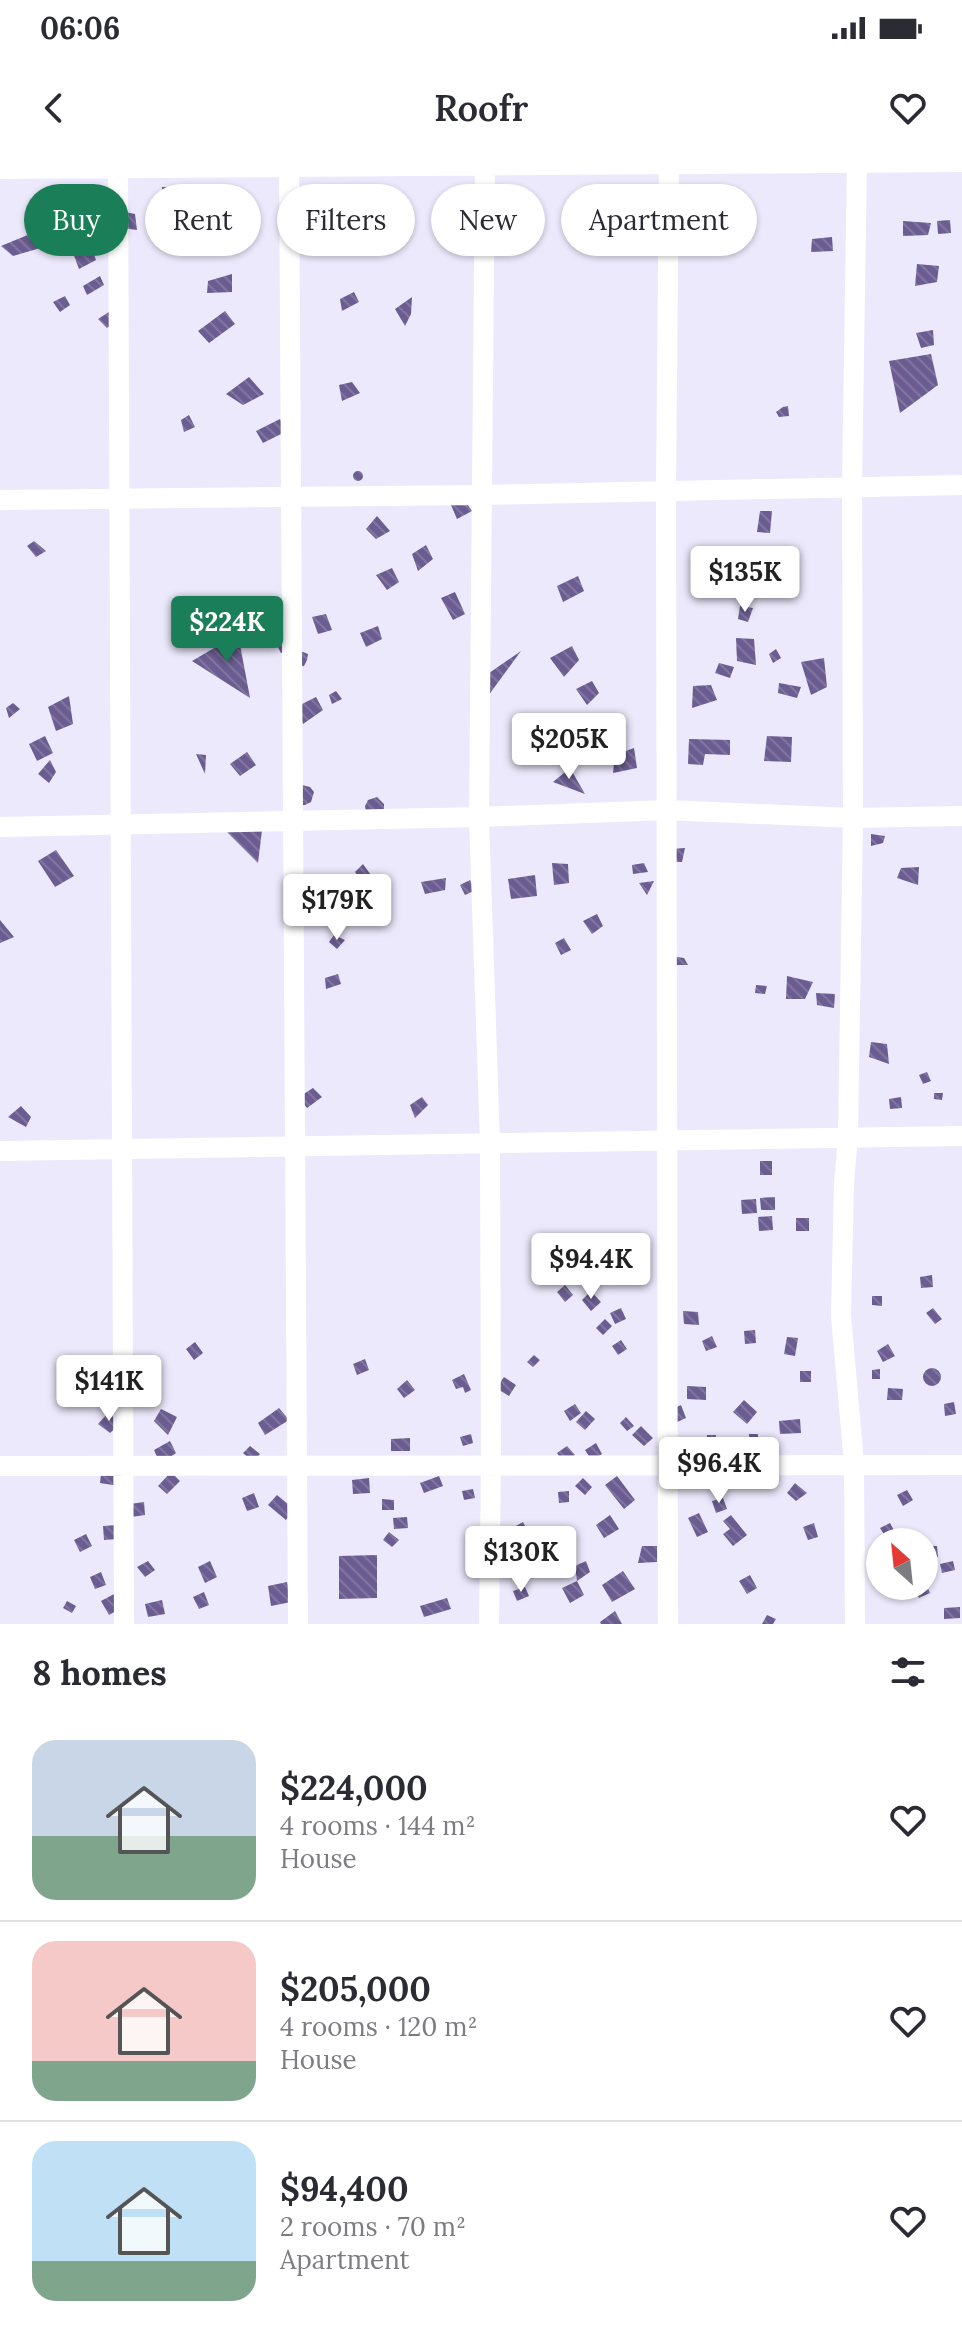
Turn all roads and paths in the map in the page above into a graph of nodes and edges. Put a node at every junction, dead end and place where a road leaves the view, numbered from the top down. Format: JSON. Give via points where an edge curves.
{"nodes":[{"id":1,"x":669,"y":162,"type":"edge"},
{"id":2,"x":857,"y":162,"type":"edge"},
{"id":3,"x":962,"y":162,"type":"edge"},
{"id":4,"x":485,"y":163,"type":"edge"},
{"id":5,"x":118,"y":164,"type":"edge"},
{"id":6,"x":289,"y":164,"type":"edge"},
{"id":7,"x":0,"y":169,"type":"edge"},
{"id":8,"x":962,"y":485,"type":"edge"},
{"id":9,"x":852,"y":486,"type":"junction"},
{"id":10,"x":666,"y":490,"type":"junction"},
{"id":11,"x":481,"y":495,"type":"junction"},
{"id":12,"x":291,"y":497,"type":"junction"},
{"id":13,"x":120,"y":498,"type":"junction"},
{"id":14,"x":0,"y":500,"type":"edge"},
{"id":15,"x":666,"y":810,"type":"junction"},
{"id":16,"x":962,"y":816,"type":"edge"},
{"id":17,"x":479,"y":817,"type":"junction"},
{"id":18,"x":853,"y":818,"type":"junction"},
{"id":19,"x":293,"y":821,"type":"junction"},
{"id":20,"x":121,"y":825,"type":"junction"},
{"id":21,"x":0,"y":827,"type":"edge"},
{"id":22,"x":962,"y":1136,"type":"edge"},
{"id":23,"x":848,"y":1137,"type":"junction"},
{"id":24,"x":668,"y":1140,"type":"junction"},
{"id":25,"x":490,"y":1143,"type":"junction"},
{"id":26,"x":295,"y":1146,"type":"junction"},
{"id":27,"x":122,"y":1149,"type":"junction"},
{"id":28,"x":0,"y":1151,"type":"edge"},
{"id":29,"x":854,"y":1463,"type":"junction"},
{"id":30,"x":491,"y":1464,"type":"junction"},
{"id":31,"x":668,"y":1464,"type":"junction"},
{"id":32,"x":123,"y":1465,"type":"junction"},
{"id":33,"x":297,"y":1465,"type":"junction"},
{"id":34,"x":962,"y":1465,"type":"edge"},
{"id":35,"x":0,"y":1466,"type":"edge"},
{"id":36,"x":124,"y":1624,"type":"edge"},
{"id":37,"x":298,"y":1624,"type":"edge"},
{"id":38,"x":489,"y":1624,"type":"edge"},
{"id":39,"x":668,"y":1624,"type":"edge"},
{"id":40,"x":855,"y":1624,"type":"edge"}],
"edges":[{"from":1,"to":2,"type":"street"},
{"from":1,"to":4,"type":"street"},
{"from":1,"to":10,"type":"street"},
{"from":2,"to":3,"type":"street"},
{"from":2,"to":9,"type":"street"},
{"from":4,"to":6,"type":"street"},
{"from":4,"to":11,"type":"street"},
{"from":5,"to":6,"type":"street"},
{"from":5,"to":7,"type":"street"},
{"from":5,"to":13,"type":"street"},
{"from":6,"to":12,"type":"street"},
{"from":8,"to":9,"type":"street"},
{"from":9,"to":10,"type":"street"},
{"from":9,"to":18,"type":"street"},
{"from":10,"to":11,"type":"street"},
{"from":10,"to":15,"type":"street"},
{"from":11,"to":12,"type":"street"},
{"from":11,"to":17,"type":"street"},
{"from":12,"to":13,"type":"street"},
{"from":12,"to":19,"type":"street"},
{"from":13,"to":14,"type":"street"},
{"from":13,"to":20,"type":"street"},
{"from":15,"to":17,"type":"street"},
{"from":15,"to":18,"type":"street"},
{"from":15,"to":24,"type":"street"},
{"from":16,"to":18,"type":"street"},
{"from":17,"to":19,"type":"street"},
{"from":17,"to":25,"type":"street"},
{"from":18,"to":23,"type":"street"},
{"from":19,"to":20,"type":"street"},
{"from":19,"to":26,"type":"street"},
{"from":20,"to":21,"type":"street"},
{"from":20,"to":27,"type":"street"},
{"from":22,"to":23,"type":"street"},
{"from":23,"to":24,"type":"street"},
{"from":23,"to":29,"type":"street","via":[[841,1316]]},
{"from":24,"to":25,"type":"street"},
{"from":24,"to":31,"type":"street"},
{"from":25,"to":26,"type":"street"},
{"from":25,"to":30,"type":"street"},
{"from":26,"to":27,"type":"street"},
{"from":26,"to":33,"type":"street"},
{"from":27,"to":28,"type":"street"},
{"from":27,"to":32,"type":"street"},
{"from":29,"to":31,"type":"street"},
{"from":29,"to":34,"type":"street"},
{"from":29,"to":40,"type":"street"},
{"from":30,"to":31,"type":"street"},
{"from":30,"to":33,"type":"street"},
{"from":30,"to":38,"type":"street"},
{"from":31,"to":39,"type":"street"},
{"from":32,"to":33,"type":"street"},
{"from":32,"to":35,"type":"street"},
{"from":32,"to":36,"type":"street"},
{"from":33,"to":37,"type":"street"}]}
